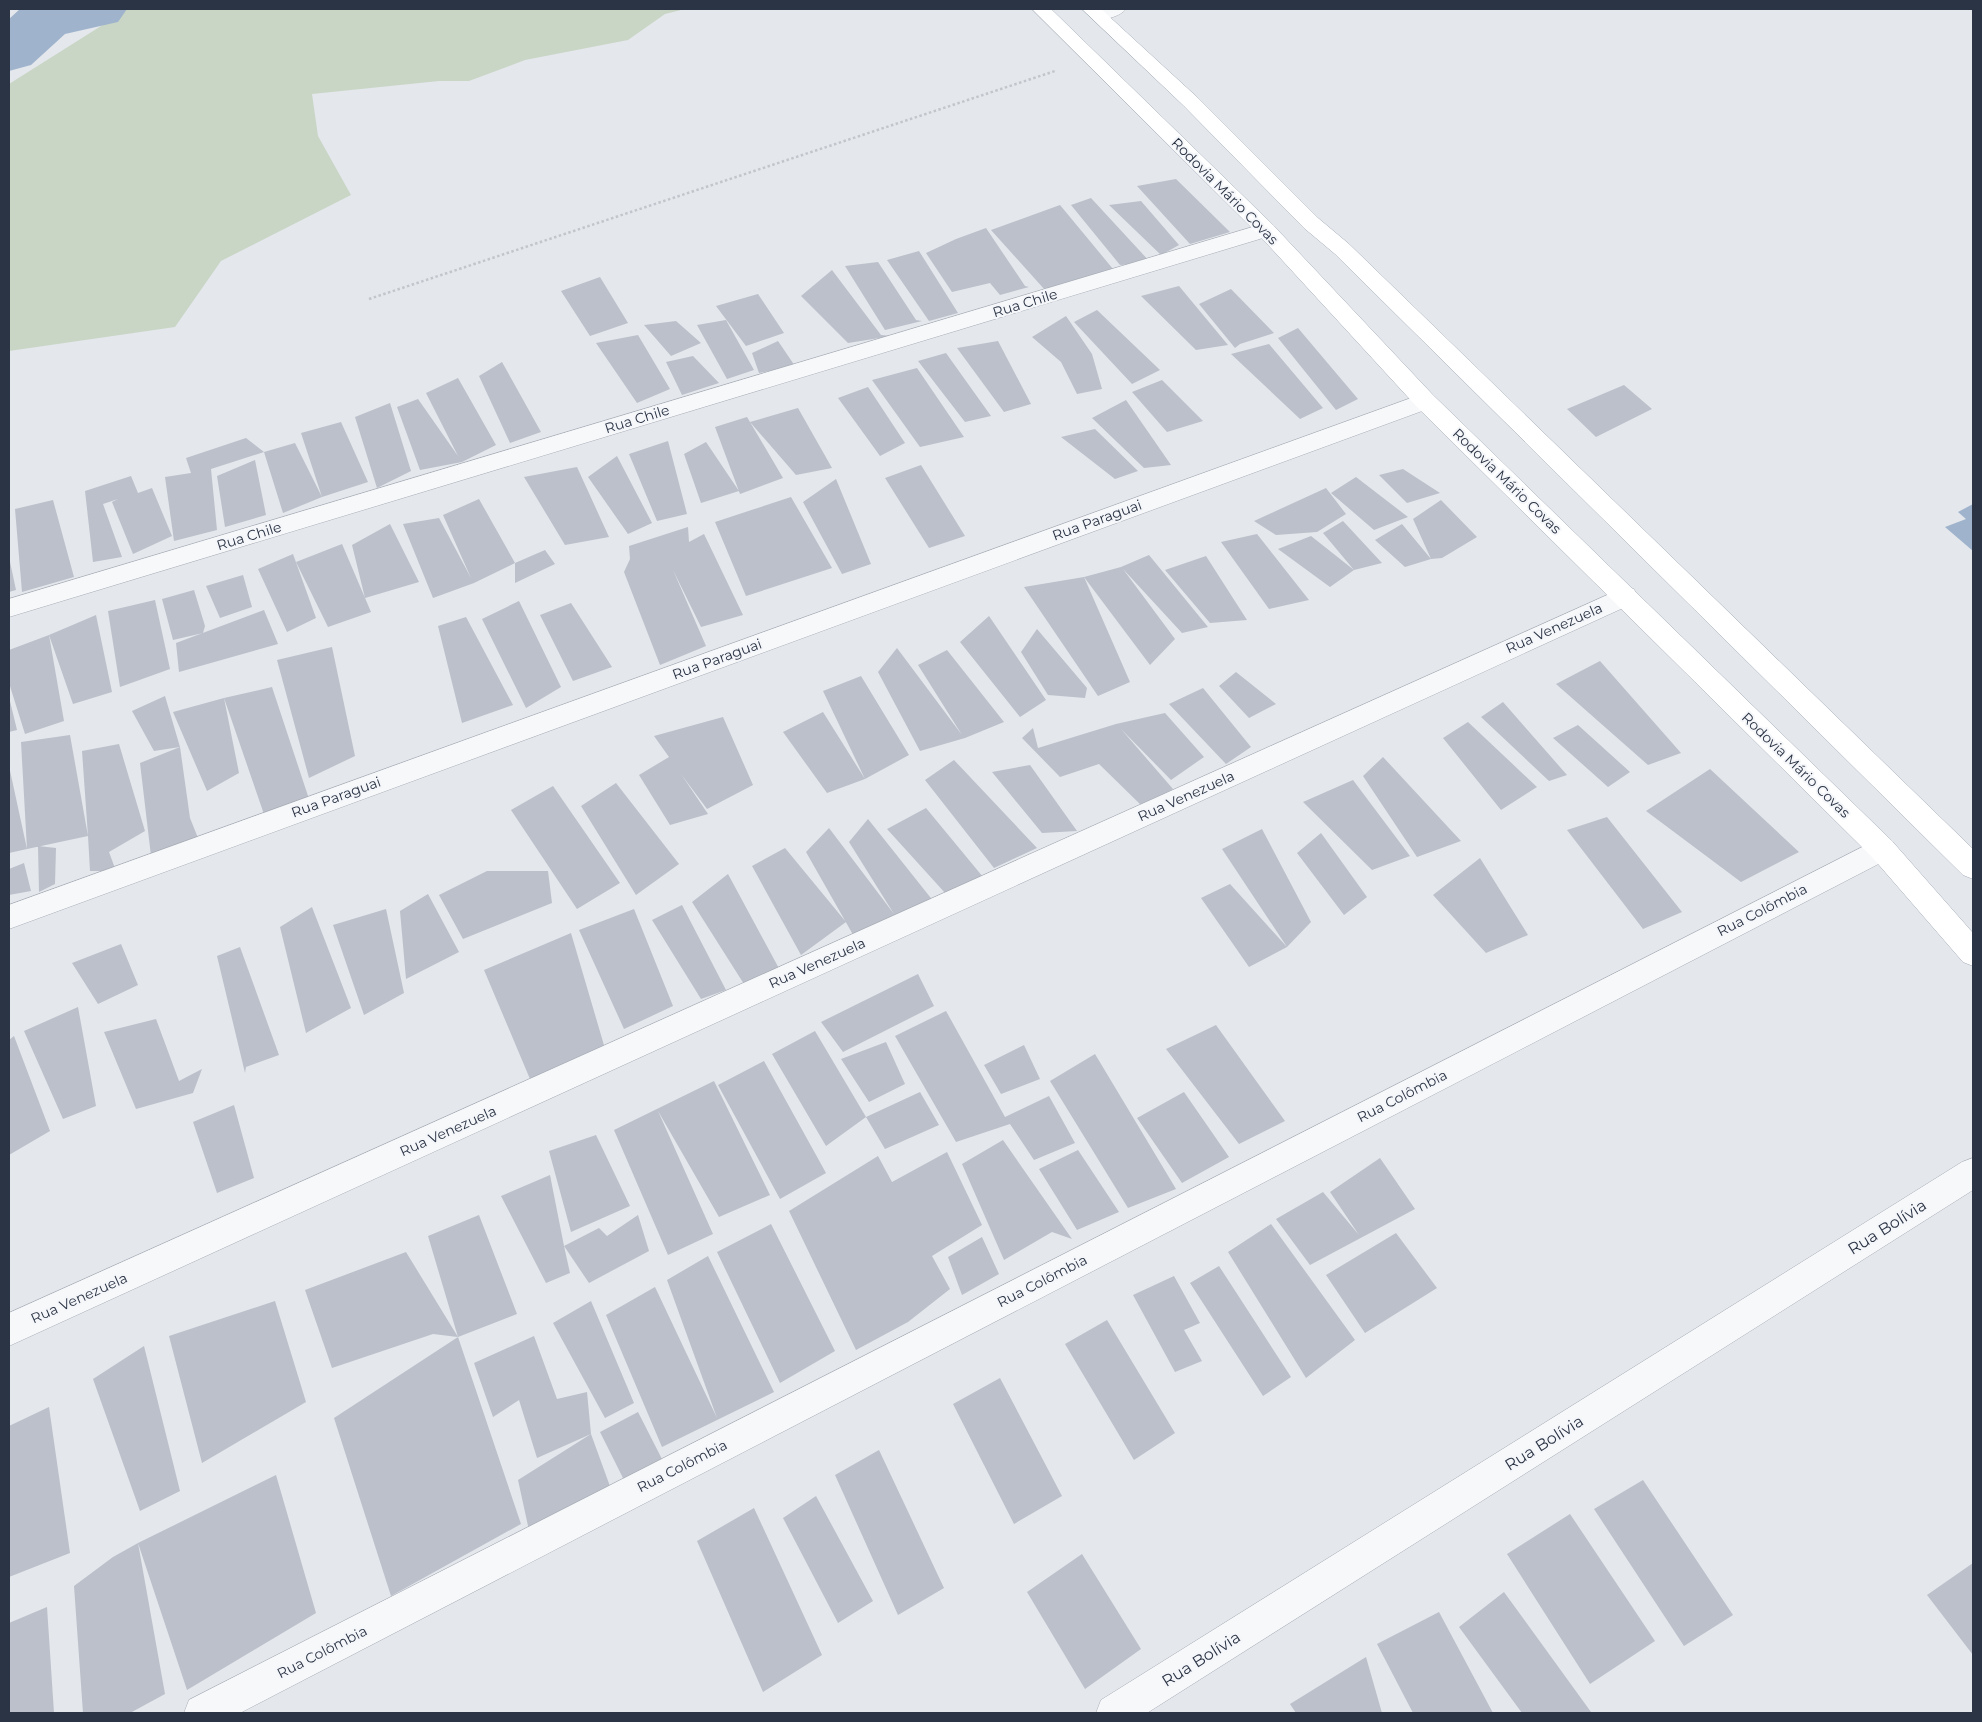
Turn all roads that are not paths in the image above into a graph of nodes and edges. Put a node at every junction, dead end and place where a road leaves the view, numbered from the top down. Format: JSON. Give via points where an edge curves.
{"nodes":[{"id":1,"x":1041,"y":9,"type":"edge"},
{"id":2,"x":1102,"y":11,"type":"edge"},
{"id":3,"x":1266,"y":230,"type":"junction"},
{"id":4,"x":1425,"y":401,"type":"junction"},
{"id":5,"x":1625,"y":596,"type":"junction"},
{"id":6,"x":9,"y":608,"type":"edge"},
{"id":7,"x":1882,"y":849,"type":"junction"},
{"id":8,"x":1973,"y":867,"type":"edge"},
{"id":9,"x":9,"y":917,"type":"edge"},
{"id":10,"x":1973,"y":953,"type":"edge"},
{"id":11,"x":1973,"y":1173,"type":"edge"},
{"id":12,"x":9,"y":1330,"type":"edge"},
{"id":13,"x":202,"y":1713,"type":"edge"},
{"id":14,"x":1114,"y":1713,"type":"edge"}],
"edges":[{"from":1,"to":3,"type":"main road","name":"Rodovia Mário Covas"},
{"from":2,"to":8,"type":"main road","via":[[1311,223],[1349,256]]},
{"from":3,"to":4,"type":"main road","name":"Rodovia Mário Covas"},
{"from":3,"to":6,"type":"street","name":"Rua Chile"},
{"from":4,"to":5,"type":"main road","name":"Rodovia Mário Covas"},
{"from":4,"to":9,"type":"street","name":"Rua Paraguai"},
{"from":5,"to":7,"type":"main road","name":"Rodovia Mário Covas"},
{"from":5,"to":12,"type":"street","name":"Rua Venezuela"},
{"from":7,"to":10,"type":"main road","name":"Rodovia Mário Covas"},
{"from":7,"to":13,"type":"street","name":"Rua Colômbia"},
{"from":11,"to":14,"type":"street","name":"Rua Bolívia"}]}
